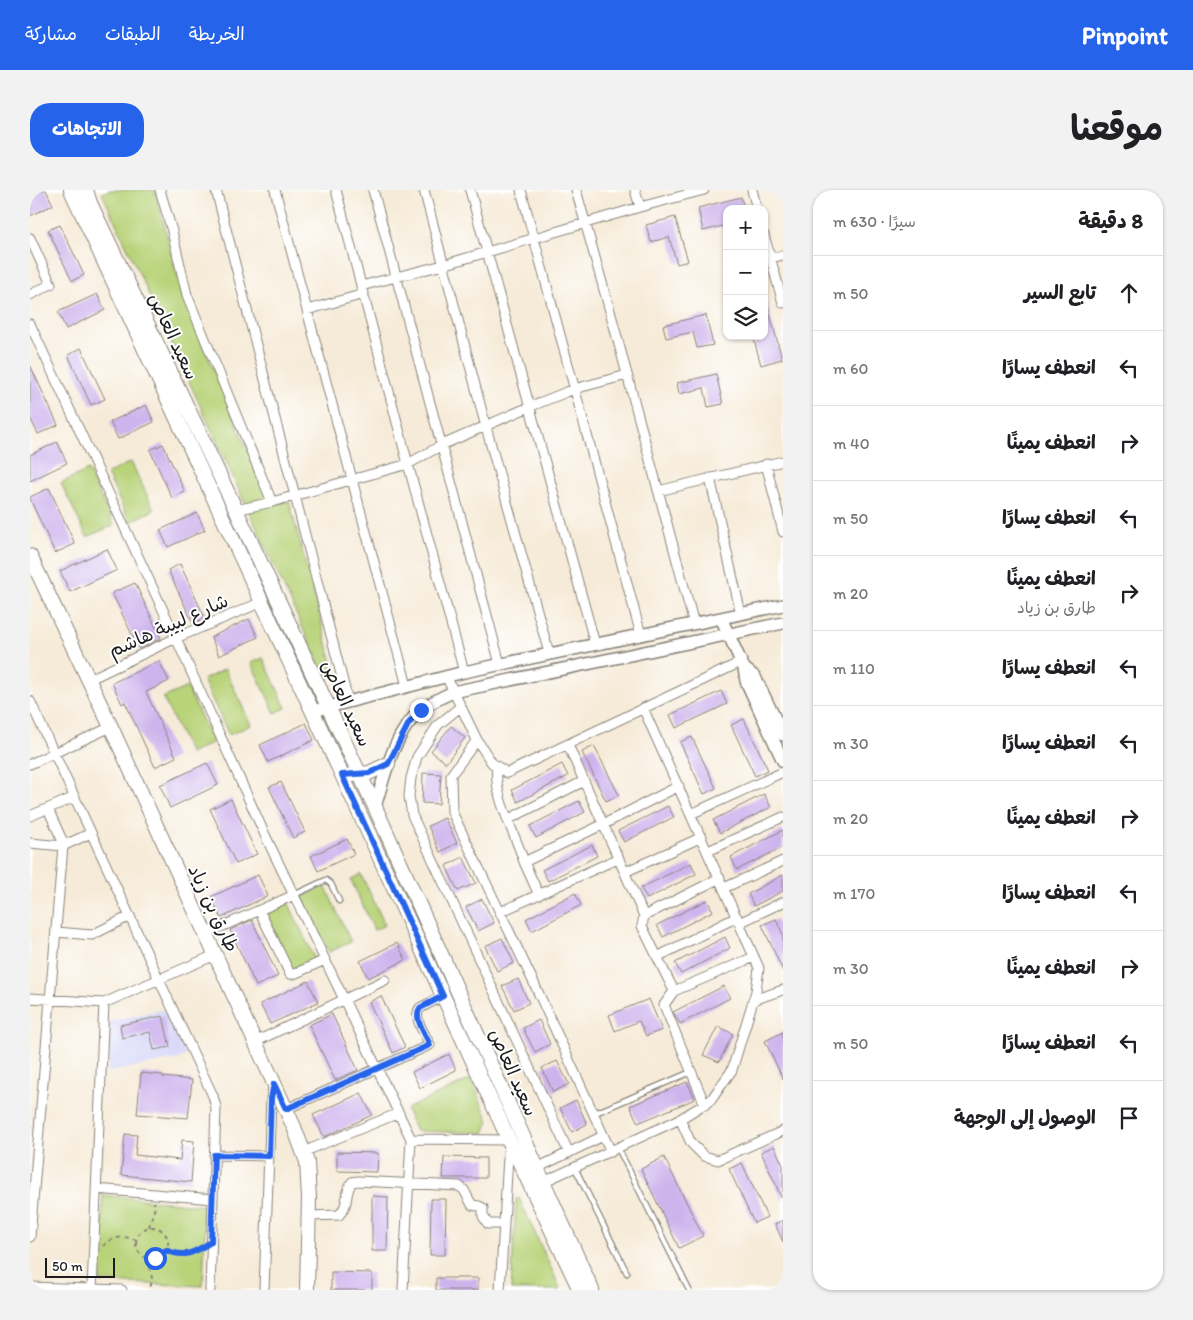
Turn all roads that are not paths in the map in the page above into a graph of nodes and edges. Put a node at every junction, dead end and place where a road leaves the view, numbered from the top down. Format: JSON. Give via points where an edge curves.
{"nodes":[{"id":1,"x":71,"y":190,"type":"edge"},
{"id":2,"x":86,"y":190,"type":"edge"},
{"id":3,"x":160,"y":190,"type":"edge"},
{"id":4,"x":216,"y":190,"type":"edge"},
{"id":5,"x":275,"y":190,"type":"edge"},
{"id":6,"x":336,"y":190,"type":"edge"},
{"id":7,"x":374,"y":190,"type":"edge"},
{"id":8,"x":424,"y":190,"type":"edge"},
{"id":9,"x":470,"y":190,"type":"edge"},
{"id":10,"x":521,"y":190,"type":"edge"},
{"id":11,"x":576,"y":190,"type":"edge"},
{"id":12,"x":635,"y":190,"type":"edge"},
{"id":13,"x":752,"y":190,"type":"edge"},
{"id":14,"x":698,"y":191,"type":"edge"},
{"id":15,"x":756,"y":205,"type":"edge"},
{"id":16,"x":640,"y":207,"type":"junction"},
{"id":17,"x":585,"y":223,"type":"junction"},
{"id":18,"x":30,"y":238,"type":"edge"},
{"id":19,"x":534,"y":239,"type":"junction"},
{"id":20,"x":768,"y":248,"type":"edge"},
{"id":21,"x":487,"y":253,"type":"junction"},
{"id":22,"x":783,"y":254,"type":"edge"},
{"id":23,"x":771,"y":258,"type":"junction"},
{"id":24,"x":444,"y":265,"type":"junction"},
{"id":25,"x":397,"y":277,"type":"junction"},
{"id":26,"x":362,"y":290,"type":"junction"},
{"id":27,"x":30,"y":295,"type":"edge"},
{"id":28,"x":783,"y":303,"type":"edge"},
{"id":29,"x":307,"y":310,"type":"junction"},
{"id":30,"x":30,"y":324,"type":"edge"},
{"id":31,"x":627,"y":375,"type":"junction"},
{"id":32,"x":574,"y":389,"type":"junction"},
{"id":33,"x":529,"y":407,"type":"junction"},
{"id":34,"x":486,"y":427,"type":"junction"},
{"id":35,"x":442,"y":445,"type":"junction"},
{"id":36,"x":783,"y":461,"type":"edge"},
{"id":37,"x":408,"y":464,"type":"junction"},
{"id":38,"x":766,"y":464,"type":"junction"},
{"id":39,"x":710,"y":478,"type":"junction"},
{"id":40,"x":351,"y":479,"type":"junction"},
{"id":41,"x":658,"y":491,"type":"junction"},
{"id":42,"x":295,"y":495,"type":"junction"},
{"id":43,"x":272,"y":502,"type":"junction"},
{"id":44,"x":236,"y":510,"type":"junction"},
{"id":45,"x":783,"y":532,"type":"edge"},
{"id":46,"x":30,"y":556,"type":"edge"},
{"id":47,"x":262,"y":602,"type":"junction"},
{"id":48,"x":783,"y":605,"type":"edge"},
{"id":49,"x":741,"y":614,"type":"junction"},
{"id":50,"x":720,"y":618,"type":"junction"},
{"id":51,"x":783,"y":622,"type":"edge"},
{"id":52,"x":694,"y":624,"type":"junction"},
{"id":53,"x":728,"y":634,"type":"junction"},
{"id":54,"x":641,"y":635,"type":"junction"},
{"id":55,"x":176,"y":638,"type":"junction"},
{"id":56,"x":595,"y":644,"type":"junction"},
{"id":57,"x":549,"y":653,"type":"junction"},
{"id":58,"x":500,"y":664,"type":"junction"},
{"id":59,"x":742,"y":665,"type":"junction"},
{"id":60,"x":464,"y":672,"type":"junction"},
{"id":61,"x":446,"y":676,"type":"junction"},
{"id":62,"x":88,"y":680,"type":"junction"},
{"id":63,"x":407,"y":686,"type":"junction"},
{"id":64,"x":453,"y":692,"type":"junction"},
{"id":65,"x":30,"y":701,"type":"edge"},
{"id":66,"x":348,"y":701,"type":"junction"},
{"id":67,"x":327,"y":707,"type":"junction"},
{"id":68,"x":460,"y":707,"type":"junction"},
{"id":69,"x":644,"y":708,"type":"junction"},
{"id":70,"x":313,"y":711,"type":"junction"},
{"id":71,"x":111,"y":726,"type":"junction"},
{"id":72,"x":783,"y":735,"type":"edge"},
{"id":73,"x":477,"y":740,"type":"junction"},
{"id":74,"x":568,"y":745,"type":"junction"},
{"id":75,"x":54,"y":752,"type":"junction"},
{"id":76,"x":783,"y":762,"type":"edge"},
{"id":77,"x":30,"y":764,"type":"edge"},
{"id":78,"x":388,"y":764,"type":"junction"},
{"id":79,"x":498,"y":767,"type":"junction"},
{"id":80,"x":783,"y":772,"type":"edge"},
{"id":81,"x":342,"y":775,"type":"junction"},
{"id":82,"x":360,"y":775,"type":"junction"},
{"id":83,"x":584,"y":781,"type":"junction"},
{"id":84,"x":679,"y":786,"type":"junction"},
{"id":85,"x":75,"y":797,"type":"junction"},
{"id":86,"x":375,"y":807,"type":"junction"},
{"id":87,"x":48,"y":809,"type":"junction"},
{"id":88,"x":691,"y":814,"type":"junction"},
{"id":89,"x":30,"y":816,"type":"edge"},
{"id":90,"x":783,"y":817,"type":"edge"},
{"id":91,"x":509,"y":819,"type":"junction"},
{"id":92,"x":604,"y":824,"type":"junction"},
{"id":93,"x":90,"y":833,"type":"junction"},
{"id":94,"x":702,"y":837,"type":"junction"},
{"id":95,"x":30,"y":843,"type":"edge"},
{"id":96,"x":63,"y":846,"type":"junction"},
{"id":97,"x":708,"y":852,"type":"junction"},
{"id":98,"x":619,"y":858,"type":"junction"},
{"id":99,"x":783,"y":861,"type":"edge"},
{"id":100,"x":524,"y":862,"type":"junction"},
{"id":101,"x":625,"y":872,"type":"junction"},
{"id":102,"x":720,"y":878,"type":"junction"},
{"id":103,"x":724,"y":888,"type":"junction"},
{"id":104,"x":294,"y":895,"type":"junction"},
{"id":105,"x":539,"y":895,"type":"junction"},
{"id":106,"x":340,"y":901,"type":"dead end"},
{"id":107,"x":783,"y":902,"type":"edge"},
{"id":108,"x":259,"y":910,"type":"junction"},
{"id":109,"x":500,"y":912,"type":"junction"},
{"id":110,"x":130,"y":916,"type":"junction"},
{"id":111,"x":644,"y":916,"type":"junction"},
{"id":112,"x":738,"y":920,"type":"junction"},
{"id":113,"x":56,"y":932,"type":"junction"},
{"id":114,"x":205,"y":934,"type":"junction"},
{"id":115,"x":215,"y":955,"type":"junction"},
{"id":116,"x":657,"y":957,"type":"junction"},
{"id":117,"x":754,"y":957,"type":"junction"},
{"id":118,"x":324,"y":960,"type":"junction"},
{"id":119,"x":158,"y":980,"type":"junction"},
{"id":120,"x":385,"y":980,"type":"dead end"},
{"id":121,"x":783,"y":990,"type":"edge"},
{"id":122,"x":674,"y":991,"type":"junction"},
{"id":123,"x":443,"y":996,"type":"junction"},
{"id":124,"x":30,"y":998,"type":"edge"},
{"id":125,"x":50,"y":999,"type":"junction"},
{"id":126,"x":344,"y":999,"type":"junction"},
{"id":127,"x":753,"y":1000,"type":"junction"},
{"id":128,"x":104,"y":1002,"type":"junction"},
{"id":129,"x":255,"y":1042,"type":"junction"},
{"id":130,"x":377,"y":1070,"type":"junction"},
{"id":131,"x":692,"y":1072,"type":"junction"},
{"id":132,"x":274,"y":1084,"type":"junction"},
{"id":133,"x":705,"y":1105,"type":"junction"},
{"id":134,"x":286,"y":1109,"type":"junction"},
{"id":135,"x":400,"y":1113,"type":"junction"},
{"id":136,"x":594,"y":1114,"type":"junction"},
{"id":137,"x":680,"y":1119,"type":"junction"},
{"id":138,"x":783,"y":1131,"type":"edge"},
{"id":139,"x":35,"y":1134,"type":"edge"},
{"id":140,"x":603,"y":1136,"type":"junction"},
{"id":141,"x":411,"y":1139,"type":"junction"},
{"id":142,"x":509,"y":1140,"type":"junction"},
{"id":143,"x":615,"y":1150,"type":"junction"},
{"id":144,"x":303,"y":1152,"type":"junction"},
{"id":145,"x":569,"y":1153,"type":"junction"},
{"id":146,"x":214,"y":1155,"type":"junction"},
{"id":147,"x":269,"y":1156,"type":"junction"},
{"id":148,"x":537,"y":1168,"type":"junction"},
{"id":149,"x":575,"y":1168,"type":"junction"},
{"id":150,"x":543,"y":1182,"type":"junction"},
{"id":151,"x":409,"y":1184,"type":"junction"},
{"id":152,"x":96,"y":1189,"type":"junction"},
{"id":153,"x":213,"y":1199,"type":"junction"},
{"id":154,"x":309,"y":1216,"type":"junction"},
{"id":155,"x":504,"y":1224,"type":"junction"},
{"id":156,"x":30,"y":1238,"type":"edge"},
{"id":157,"x":627,"y":1273,"type":"dead end"},
{"id":158,"x":35,"y":1288,"type":"edge"},
{"id":159,"x":92,"y":1289,"type":"edge"},
{"id":160,"x":122,"y":1290,"type":"edge"},
{"id":161,"x":210,"y":1290,"type":"edge"},
{"id":162,"x":264,"y":1290,"type":"edge"},
{"id":163,"x":308,"y":1290,"type":"edge"},
{"id":164,"x":403,"y":1290,"type":"edge"},
{"id":165,"x":500,"y":1290,"type":"edge"},
{"id":166,"x":580,"y":1290,"type":"edge"},
{"id":167,"x":592,"y":1290,"type":"edge"},
{"id":168,"x":689,"y":1290,"type":"edge"}],
"edges":[{"from":1,"to":47,"type":"main road"},
{"from":2,"to":44,"type":"main road","name":"سعيد العاص"},
{"from":3,"to":43,"type":"street","via":[[186,295]]},
{"from":4,"to":42,"type":"street"},
{"from":5,"to":29,"type":"street"},
{"from":6,"to":26,"type":"street"},
{"from":7,"to":25,"type":"street"},
{"from":8,"to":24,"type":"street"},
{"from":9,"to":21,"type":"street"},
{"from":10,"to":19,"type":"street"},
{"from":11,"to":17,"type":"street"},
{"from":12,"to":16,"type":"street"},
{"from":13,"to":15,"type":"street"},
{"from":14,"to":16,"type":"street"},
{"from":16,"to":17,"type":"street"},
{"from":17,"to":19,"type":"street"},
{"from":17,"to":31,"type":"street"},
{"from":18,"to":27,"type":"street","via":[[51,284]]},
{"from":19,"to":21,"type":"street"},
{"from":19,"to":32,"type":"street"},
{"from":20,"to":23,"type":"street"},
{"from":21,"to":24,"type":"street"},
{"from":21,"to":33,"type":"street"},
{"from":22,"to":23,"type":"street"},
{"from":23,"to":28,"type":"street"},
{"from":24,"to":25,"type":"street"},
{"from":24,"to":34,"type":"street"},
{"from":25,"to":26,"type":"street"},
{"from":25,"to":35,"type":"street"},
{"from":26,"to":29,"type":"street"},
{"from":26,"to":37,"type":"street"},
{"from":29,"to":40,"type":"street"},
{"from":30,"to":55,"type":"street"},
{"from":31,"to":32,"type":"street"},
{"from":31,"to":41,"type":"street"},
{"from":32,"to":33,"type":"street"},
{"from":32,"to":54,"type":"street"},
{"from":33,"to":34,"type":"street"},
{"from":33,"to":56,"type":"street"},
{"from":34,"to":35,"type":"street"},
{"from":34,"to":57,"type":"street"},
{"from":35,"to":37,"type":"street"},
{"from":35,"to":58,"type":"street"},
{"from":36,"to":38,"type":"street"},
{"from":37,"to":40,"type":"street"},
{"from":37,"to":60,"type":"street"},
{"from":38,"to":39,"type":"street"},
{"from":38,"to":45,"type":"street"},
{"from":39,"to":41,"type":"street"},
{"from":39,"to":49,"type":"street"},
{"from":40,"to":42,"type":"street"},
{"from":40,"to":63,"type":"street"},
{"from":41,"to":52,"type":"street"},
{"from":42,"to":43,"type":"street"},
{"from":42,"to":66,"type":"street"},
{"from":43,"to":44,"type":"street"},
{"from":44,"to":67,"type":"main road","name":"سعيد العاص"},
{"from":46,"to":62,"type":"main road","name":"طارق بن زياد"},
{"from":47,"to":55,"type":"street","name":"شارع لبيبة هاشم"},
{"from":47,"to":70,"type":"main road"},
{"from":48,"to":49,"type":"street"},
{"from":49,"to":50,"type":"street"},
{"from":50,"to":52,"type":"street"},
{"from":50,"to":53,"type":"street"},
{"from":51,"to":53,"type":"street"},
{"from":52,"to":54,"type":"street"},
{"from":53,"to":59,"type":"street"},
{"from":53,"to":64,"type":"street"},
{"from":54,"to":56,"type":"street"},
{"from":55,"to":62,"type":"street","name":"شارع لبيبة هاشم"},
{"from":55,"to":104,"type":"street"},
{"from":56,"to":57,"type":"street"},
{"from":57,"to":58,"type":"street"},
{"from":58,"to":60,"type":"street"},
{"from":59,"to":69,"type":"street"},
{"from":59,"to":72,"type":"street","via":[[755,677]]},
{"from":59,"to":76,"type":"street","via":[[746,681]]},
{"from":60,"to":61,"type":"street"},
{"from":61,"to":63,"type":"street"},
{"from":61,"to":64,"type":"street"},
{"from":62,"to":71,"type":"main road","name":"طارق بن زياد"},
{"from":63,"to":66,"type":"street"},
{"from":64,"to":68,"type":"street"},
{"from":64,"to":78,"type":"street","via":[[428,705],[409,723]]},
{"from":65,"to":75,"type":"street"},
{"from":66,"to":67,"type":"street"},
{"from":67,"to":70,"type":"street"},
{"from":67,"to":82,"type":"main road","name":"سعيد العاص"},
{"from":68,"to":73,"type":"street"},
{"from":68,"to":145,"type":"street","via":[[438,725],[417,757],[408,796],[412,815]]},
{"from":69,"to":74,"type":"street"},
{"from":69,"to":84,"type":"street"},
{"from":70,"to":81,"type":"main road"},
{"from":71,"to":75,"type":"street"},
{"from":71,"to":114,"type":"main road","name":"طارق بن زياد"},
{"from":73,"to":79,"type":"street","via":[[492,764]]},
{"from":73,"to":109,"type":"street","via":[[451,775],[452,812]]},
{"from":74,"to":79,"type":"street","via":[[507,773]]},
{"from":74,"to":83,"type":"street"},
{"from":75,"to":77,"type":"street"},
{"from":75,"to":85,"type":"street"},
{"from":78,"to":82,"type":"main road"},
{"from":78,"to":86,"type":"street"},
{"from":79,"to":91,"type":"street","via":[[498,795]]},
{"from":80,"to":88,"type":"street"},
{"from":81,"to":82,"type":"main road"},
{"from":81,"to":123,"type":"main road"},
{"from":82,"to":86,"type":"main road","name":"سعيد العاص"},
{"from":83,"to":91,"type":"street"},
{"from":83,"to":92,"type":"street"},
{"from":84,"to":88,"type":"street"},
{"from":84,"to":92,"type":"street"},
{"from":85,"to":87,"type":"street"},
{"from":85,"to":93,"type":"street"},
{"from":86,"to":148,"type":"main road","name":"سعيد العاص"},
{"from":87,"to":89,"type":"street"},
{"from":87,"to":96,"type":"street"},
{"from":88,"to":94,"type":"street"},
{"from":90,"to":97,"type":"street"},
{"from":91,"to":100,"type":"street"},
{"from":92,"to":98,"type":"street"},
{"from":92,"to":100,"type":"street"},
{"from":93,"to":96,"type":"street"},
{"from":93,"to":110,"type":"street"},
{"from":94,"to":97,"type":"street"},
{"from":94,"to":101,"type":"street"},
{"from":95,"to":96,"type":"street"},
{"from":96,"to":113,"type":"street"},
{"from":97,"to":102,"type":"street"},
{"from":98,"to":101,"type":"street"},
{"from":98,"to":105,"type":"street"},
{"from":99,"to":103,"type":"street"},
{"from":100,"to":105,"type":"street"},
{"from":101,"to":111,"type":"street"},
{"from":102,"to":103,"type":"street"},
{"from":102,"to":111,"type":"street"},
{"from":103,"to":112,"type":"street"},
{"from":104,"to":106,"type":"lane","via":[[326,880]]},
{"from":104,"to":108,"type":"street"},
{"from":104,"to":118,"type":"street"},
{"from":105,"to":109,"type":"street"},
{"from":107,"to":112,"type":"street"},
{"from":108,"to":114,"type":"street"},
{"from":108,"to":118,"type":"street","via":[[290,974]]},
{"from":109,"to":136,"type":"street"},
{"from":110,"to":113,"type":"street","via":[[92,935]]},
{"from":110,"to":119,"type":"street"},
{"from":111,"to":116,"type":"street","via":[[642,926]]},
{"from":112,"to":116,"type":"street"},
{"from":112,"to":117,"type":"street"},
{"from":113,"to":125,"type":"street"},
{"from":114,"to":115,"type":"main road","name":"طارق بن زياد"},
{"from":115,"to":119,"type":"street"},
{"from":115,"to":129,"type":"main road","name":"طارق بن زياد"},
{"from":116,"to":122,"type":"street"},
{"from":117,"to":122,"type":"street"},
{"from":117,"to":127,"type":"street","via":[[759,968]]},
{"from":118,"to":126,"type":"street"},
{"from":119,"to":128,"type":"street"},
{"from":119,"to":146,"type":"street","via":[[213,1096],[216,1107]]},
{"from":120,"to":126,"type":"street"},
{"from":121,"to":127,"type":"street"},
{"from":122,"to":131,"type":"street","via":[[664,1005]]},
{"from":123,"to":130,"type":"street","via":[[417,1012],[430,1045]]},
{"from":123,"to":142,"type":"main road"},
{"from":124,"to":125,"type":"street"},
{"from":125,"to":128,"type":"street"},
{"from":125,"to":139,"type":"street"},
{"from":126,"to":129,"type":"street"},
{"from":126,"to":130,"type":"street"},
{"from":127,"to":133,"type":"street","via":[[732,1070]]},
{"from":128,"to":152,"type":"street"},
{"from":129,"to":132,"type":"main road","name":"طارق بن زياد"},
{"from":130,"to":134,"type":"street"},
{"from":130,"to":135,"type":"street"},
{"from":131,"to":133,"type":"street"},
{"from":131,"to":136,"type":"lane"},
{"from":132,"to":134,"type":"main road","name":"طارق بن زياد"},
{"from":132,"to":147,"type":"street"},
{"from":133,"to":137,"type":"street"},
{"from":134,"to":144,"type":"main road","name":"طارق بن زياد"},
{"from":135,"to":141,"type":"street"},
{"from":135,"to":144,"type":"street"},
{"from":136,"to":140,"type":"street"},
{"from":137,"to":138,"type":"street","via":[[691,1143],[704,1156],[718,1160]]},
{"from":137,"to":143,"type":"street"},
{"from":139,"to":156,"type":"street"},
{"from":140,"to":143,"type":"street"},
{"from":140,"to":145,"type":"street"},
{"from":141,"to":142,"type":"street"},
{"from":141,"to":151,"type":"street"},
{"from":142,"to":155,"type":"street"},
{"from":142,"to":166,"type":"main road"},
{"from":143,"to":149,"type":"street"},
{"from":143,"to":168,"type":"lane"},
{"from":144,"to":154,"type":"main road","name":"طارق بن زياد","via":[[307,1162]]},
{"from":145,"to":148,"type":"street"},
{"from":146,"to":147,"type":"street"},
{"from":146,"to":153,"type":"street"},
{"from":147,"to":162,"type":"street"},
{"from":148,"to":150,"type":"main road","name":"سعيد العاص"},
{"from":149,"to":150,"type":"street"},
{"from":149,"to":157,"type":"lane"},
{"from":150,"to":167,"type":"main road","name":"سعيد العاص"},
{"from":151,"to":154,"type":"street","via":[[352,1182],[348,1186],[344,1211],[339,1216]]},
{"from":151,"to":155,"type":"street","via":[[459,1186],[472,1205],[483,1208],[488,1224]]},
{"from":151,"to":164,"type":"street"},
{"from":152,"to":153,"type":"street"},
{"from":152,"to":159,"type":"street"},
{"from":153,"to":161,"type":"street"},
{"from":154,"to":163,"type":"main road","name":"طارق بن زياد"},
{"from":155,"to":165,"type":"street"},
{"from":158,"to":159,"type":"street"},
{"from":159,"to":160,"type":"street"}]}
